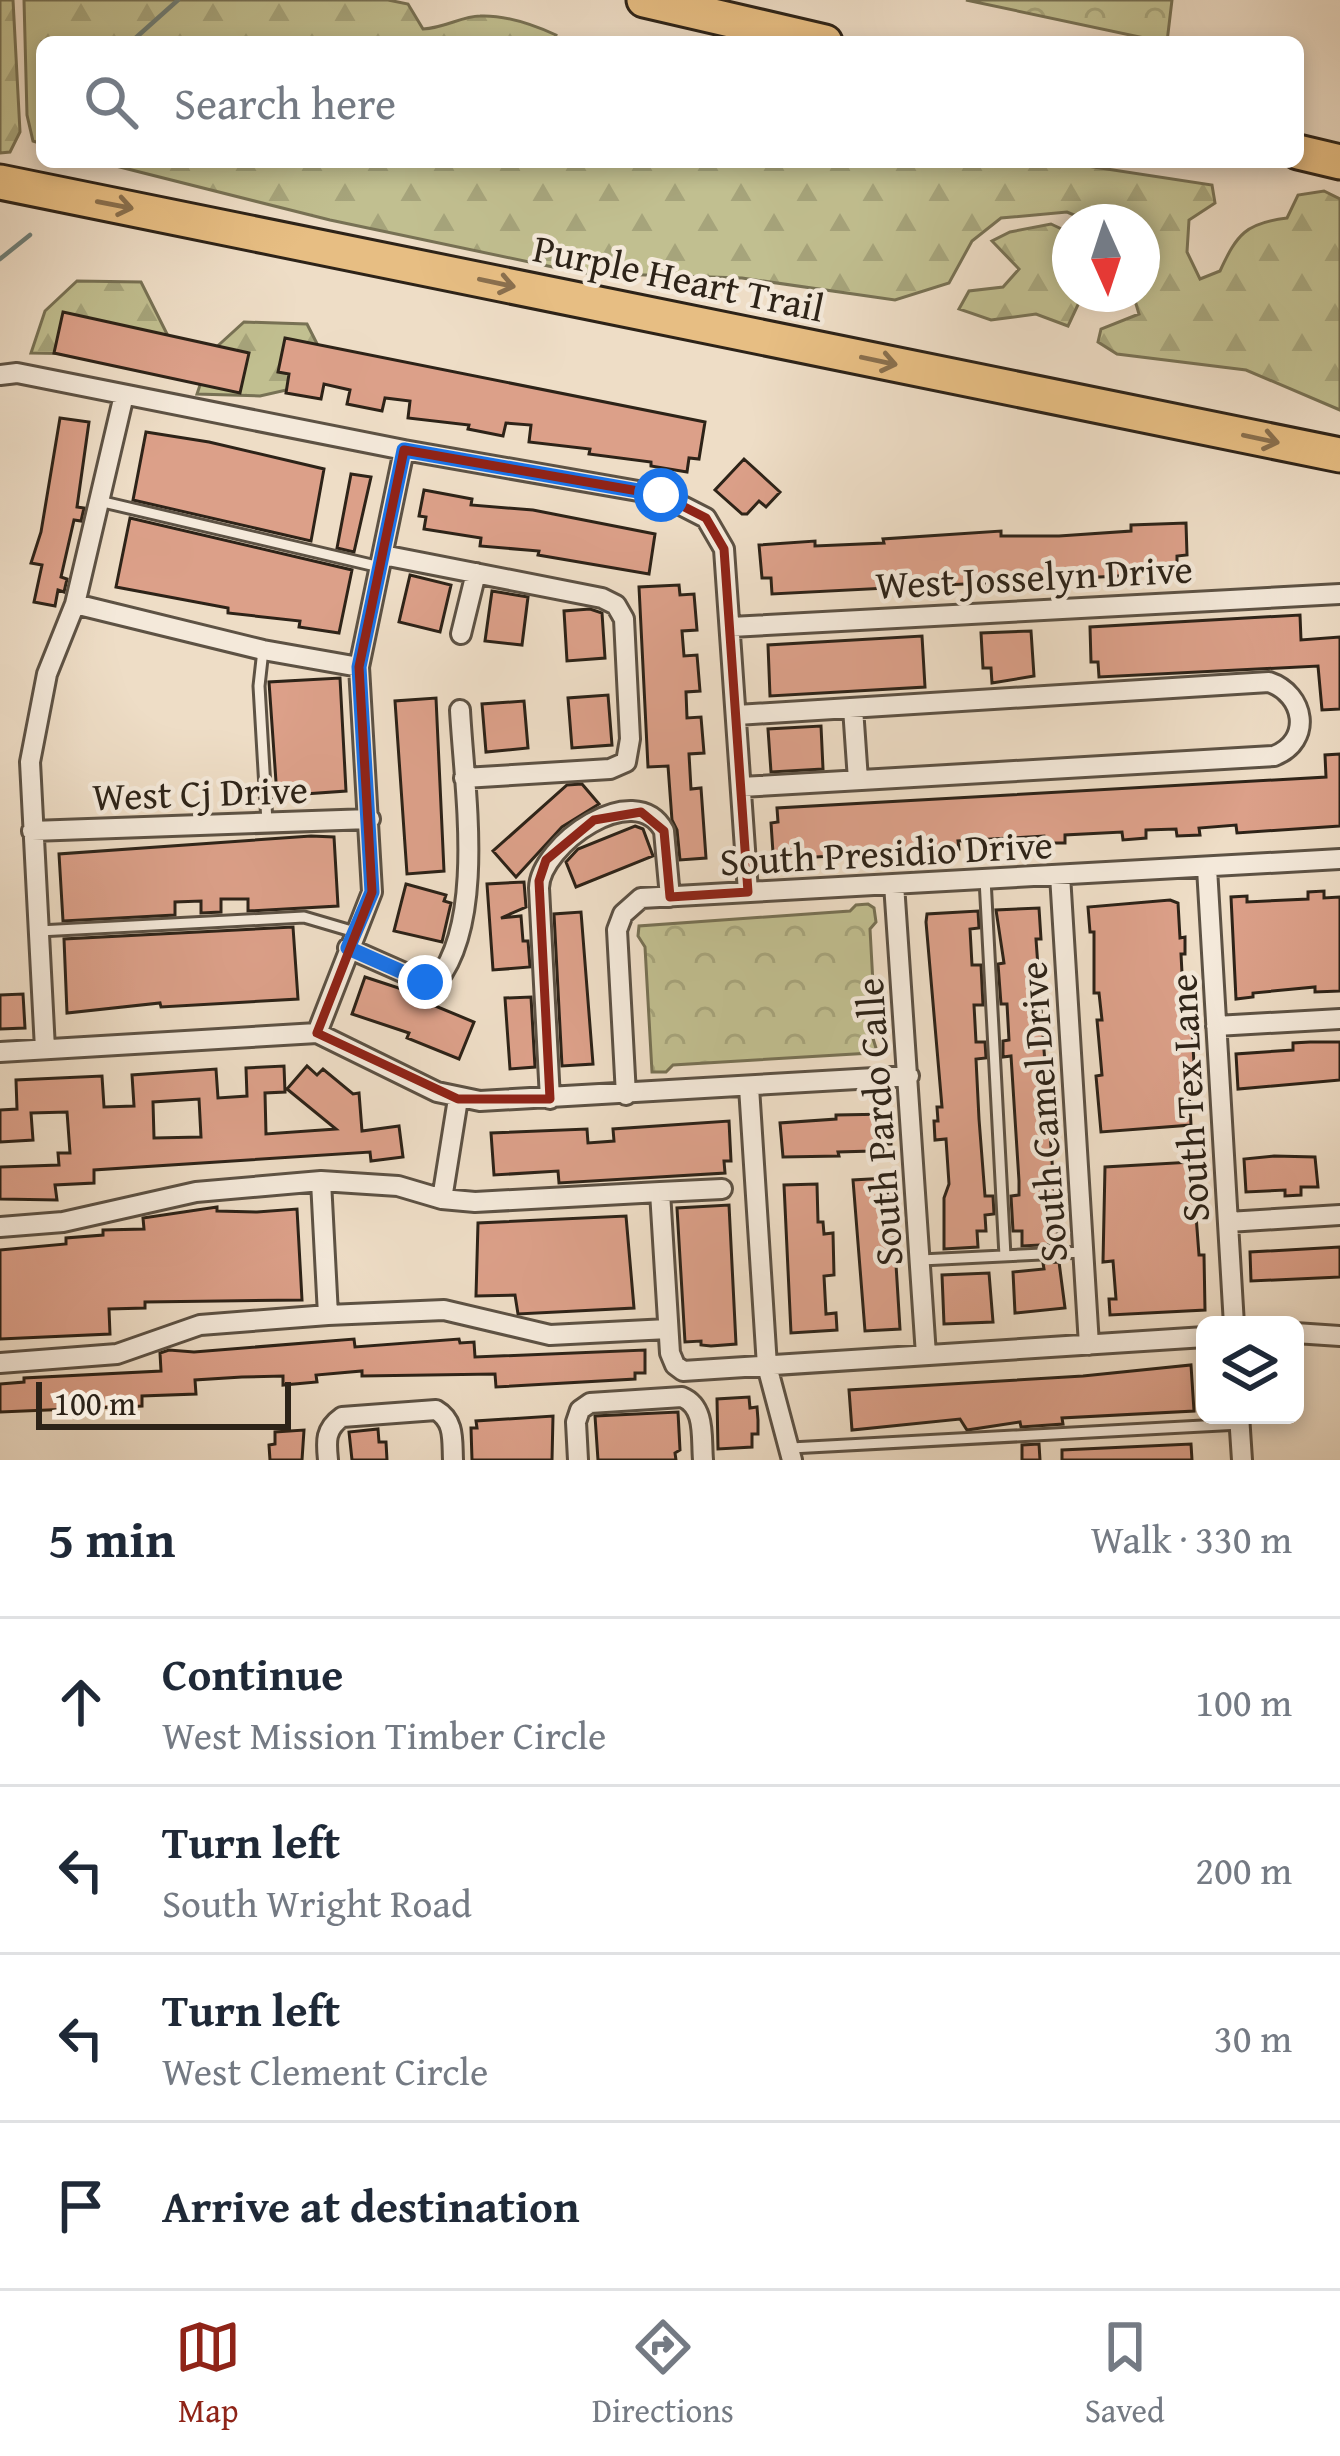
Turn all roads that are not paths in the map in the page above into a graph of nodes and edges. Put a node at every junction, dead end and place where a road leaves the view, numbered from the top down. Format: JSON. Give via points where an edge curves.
{"nodes":[{"id":1,"x":644,"y":0,"type":"edge"},
{"id":2,"x":799,"y":36,"type":"edge"},
{"id":3,"x":1304,"y":153,"type":"edge"},
{"id":4,"x":1340,"y":162,"type":"edge"},
{"id":5,"x":0,"y":182,"type":"edge"},
{"id":6,"x":0,"y":375,"type":"edge"},
{"id":7,"x":124,"y":394,"type":"junction"},
{"id":8,"x":404,"y":450,"type":"junction"},
{"id":9,"x":1340,"y":455,"type":"edge"},
{"id":10,"x":100,"y":501,"type":"junction"},
{"id":11,"x":381,"y":561,"type":"junction"},
{"id":12,"x":476,"y":573,"type":"junction"},
{"id":13,"x":1340,"y":594,"type":"edge"},
{"id":14,"x":76,"y":604,"type":"junction"},
{"id":15,"x":731,"y":627,"type":"junction"},
{"id":16,"x":460,"y":634,"type":"dead end"},
{"id":17,"x":263,"y":650,"type":"junction"},
{"id":18,"x":359,"y":667,"type":"junction"},
{"id":19,"x":853,"y":708,"type":"junction"},
{"id":20,"x":460,"y":710,"type":"dead end"},
{"id":21,"x":737,"y":715,"type":"junction"},
{"id":22,"x":464,"y":778,"type":"junction"},
{"id":23,"x":858,"y":780,"type":"junction"},
{"id":24,"x":741,"y":787,"type":"junction"},
{"id":25,"x":370,"y":819,"type":"junction"},
{"id":26,"x":267,"y":822,"type":"junction"},
{"id":27,"x":32,"y":831,"type":"junction"},
{"id":28,"x":1340,"y":859,"type":"edge"},
{"id":29,"x":1208,"y":868,"type":"junction"},
{"id":30,"x":1060,"y":875,"type":"junction"},
{"id":31,"x":985,"y":879,"type":"junction"},
{"id":32,"x":894,"y":884,"type":"junction"},
{"id":33,"x":748,"y":892,"type":"junction"},
{"id":34,"x":670,"y":897,"type":"junction"},
{"id":35,"x":37,"y":931,"type":"junction"},
{"id":36,"x":351,"y":940,"type":"junction"},
{"id":37,"x":1340,"y":1019,"type":"edge"},
{"id":38,"x":1216,"y":1026,"type":"junction"},
{"id":39,"x":316,"y":1034,"type":"junction"},
{"id":40,"x":45,"y":1049,"type":"junction"},
{"id":41,"x":0,"y":1052,"type":"edge"},
{"id":42,"x":909,"y":1076,"type":"junction"},
{"id":43,"x":749,"y":1088,"type":"junction"},
{"id":44,"x":626,"y":1095,"type":"junction"},
{"id":45,"x":458,"y":1099,"type":"junction"},
{"id":46,"x":550,"y":1099,"type":"junction"},
{"id":47,"x":321,"y":1181,"type":"junction"},
{"id":48,"x":722,"y":1189,"type":"dead end"},
{"id":49,"x":660,"y":1192,"type":"junction"},
{"id":50,"x":442,"y":1199,"type":"junction"},
{"id":51,"x":1340,"y":1215,"type":"edge"},
{"id":52,"x":1228,"y":1222,"type":"junction"},
{"id":53,"x":0,"y":1227,"type":"edge"},
{"id":54,"x":1083,"y":1252,"type":"junction"},
{"id":55,"x":1005,"y":1256,"type":"junction"},
{"id":56,"x":921,"y":1260,"type":"junction"},
{"id":57,"x":328,"y":1316,"type":"junction"},
{"id":58,"x":1233,"y":1316,"type":"edge"},
{"id":59,"x":668,"y":1330,"type":"junction"},
{"id":60,"x":1304,"y":1334,"type":"edge"},
{"id":61,"x":1340,"y":1336,"type":"edge"},
{"id":62,"x":1196,"y":1338,"type":"edge"},
{"id":63,"x":1089,"y":1345,"type":"junction"},
{"id":64,"x":926,"y":1355,"type":"junction"},
{"id":65,"x":0,"y":1363,"type":"edge"},
{"id":66,"x":767,"y":1366,"type":"junction"},
{"id":67,"x":1196,"y":1423,"type":"edge"},
{"id":68,"x":1240,"y":1424,"type":"edge"},
{"id":69,"x":791,"y":1454,"type":"edge"},
{"id":70,"x":328,"y":1460,"type":"edge"},
{"id":71,"x":453,"y":1460,"type":"edge"},
{"id":72,"x":578,"y":1460,"type":"edge"},
{"id":73,"x":703,"y":1460,"type":"edge"},
{"id":74,"x":1242,"y":1460,"type":"edge"}],
"edges":[{"from":1,"to":2,"type":"highway"},
{"from":3,"to":4,"type":"highway"},
{"from":5,"to":9,"type":"highway","name":"Purple Heart Trail","one_way":true},
{"from":6,"to":7,"type":"street"},
{"from":7,"to":8,"type":"street"},
{"from":7,"to":10,"type":"street"},
{"from":8,"to":11,"type":"street"},
{"from":8,"to":15,"type":"street","via":[[661,495],[706,518],[724,549]]},
{"from":10,"to":11,"type":"lane"},
{"from":10,"to":14,"type":"street"},
{"from":11,"to":12,"type":"street"},
{"from":11,"to":18,"type":"street"},
{"from":12,"to":16,"type":"street"},
{"from":12,"to":22,"type":"street","via":[[616,605],[624,619],[630,754],[610,769]]},
{"from":13,"to":15,"type":"street","name":"West Josselyn Drive"},
{"from":14,"to":17,"type":"street"},
{"from":14,"to":27,"type":"street","via":[[47,674],[34,740]]},
{"from":15,"to":21,"type":"street"},
{"from":17,"to":18,"type":"street"},
{"from":17,"to":26,"type":"lane"},
{"from":18,"to":25,"type":"street"},
{"from":19,"to":21,"type":"street"},
{"from":19,"to":23,"type":"street"},
{"from":19,"to":23,"type":"street","via":[[1269,682],[1286,687],[1302,721],[1288,751],[1274,756]]},
{"from":20,"to":22,"type":"street"},
{"from":21,"to":24,"type":"street"},
{"from":22,"to":36,"type":"street","via":[[469,897],[446,970],[425,982]]},
{"from":23,"to":24,"type":"street"},
{"from":24,"to":33,"type":"street"},
{"from":25,"to":26,"type":"street","name":"West Cj Drive"},
{"from":25,"to":36,"type":"street","via":[[372,892]]},
{"from":26,"to":27,"type":"street","name":"West Cj Drive"},
{"from":27,"to":35,"type":"street"},
{"from":28,"to":29,"type":"street","name":"South Presidio Drive"},
{"from":29,"to":30,"type":"street","name":"South Presidio Drive"},
{"from":29,"to":38,"type":"street","name":"South Tex Lane"},
{"from":30,"to":31,"type":"street","name":"South Presidio Drive"},
{"from":30,"to":54,"type":"street","name":"South Camel Drive"},
{"from":31,"to":32,"type":"street","name":"South Presidio Drive"},
{"from":31,"to":55,"type":"lane"},
{"from":32,"to":33,"type":"street","name":"South Presidio Drive"},
{"from":32,"to":42,"type":"street","name":"South Pardo Calle"},
{"from":33,"to":34,"type":"street","name":"South Presidio Drive"},
{"from":34,"to":44,"type":"street","name":"South Presidio Drive","via":[[641,898],[617,929]]},
{"from":34,"to":46,"type":"street","via":[[664,831],[641,812],[594,820],[542,866]]},
{"from":35,"to":36,"type":"lane","via":[[304,917]]},
{"from":35,"to":40,"type":"street"},
{"from":36,"to":39,"type":"street"},
{"from":37,"to":38,"type":"street"},
{"from":38,"to":52,"type":"street","name":"South Tex Lane"},
{"from":39,"to":40,"type":"street"},
{"from":39,"to":45,"type":"street"},
{"from":40,"to":41,"type":"street"},
{"from":42,"to":43,"type":"street"},
{"from":42,"to":56,"type":"street","name":"South Pardo Calle"},
{"from":43,"to":44,"type":"street"},
{"from":43,"to":66,"type":"street"},
{"from":44,"to":46,"type":"street"},
{"from":45,"to":46,"type":"street"},
{"from":45,"to":50,"type":"street"},
{"from":47,"to":50,"type":"street","via":[[398,1186]]},
{"from":47,"to":53,"type":"street","via":[[196,1192],[63,1222]]},
{"from":47,"to":57,"type":"street"},
{"from":48,"to":49,"type":"street"},
{"from":49,"to":50,"type":"street"},
{"from":49,"to":59,"type":"street"},
{"from":51,"to":52,"type":"street"},
{"from":52,"to":58,"type":"street","name":"South Tex Lane"},
{"from":54,"to":55,"type":"lane"},
{"from":54,"to":63,"type":"street","name":"South Camel Drive"},
{"from":55,"to":56,"type":"lane"},
{"from":56,"to":64,"type":"street","name":"South Pardo Calle"},
{"from":57,"to":59,"type":"street","via":[[444,1310],[550,1334]]},
{"from":57,"to":65,"type":"street","via":[[200,1325],[117,1354]]},
{"from":59,"to":66,"type":"street","via":[[670,1353],[683,1371]]},
{"from":60,"to":61,"type":"street"},
{"from":62,"to":63,"type":"street"},
{"from":63,"to":64,"type":"street"},
{"from":64,"to":66,"type":"street"},
{"from":66,"to":69,"type":"street"},
{"from":67,"to":69,"type":"lane"},
{"from":68,"to":74,"type":"street"},
{"from":70,"to":71,"type":"street","via":[[326,1439],[342,1417],[436,1410],[451,1426]]},
{"from":72,"to":73,"type":"street","via":[[576,1422],[590,1403],[682,1397],[699,1411]]}]}
